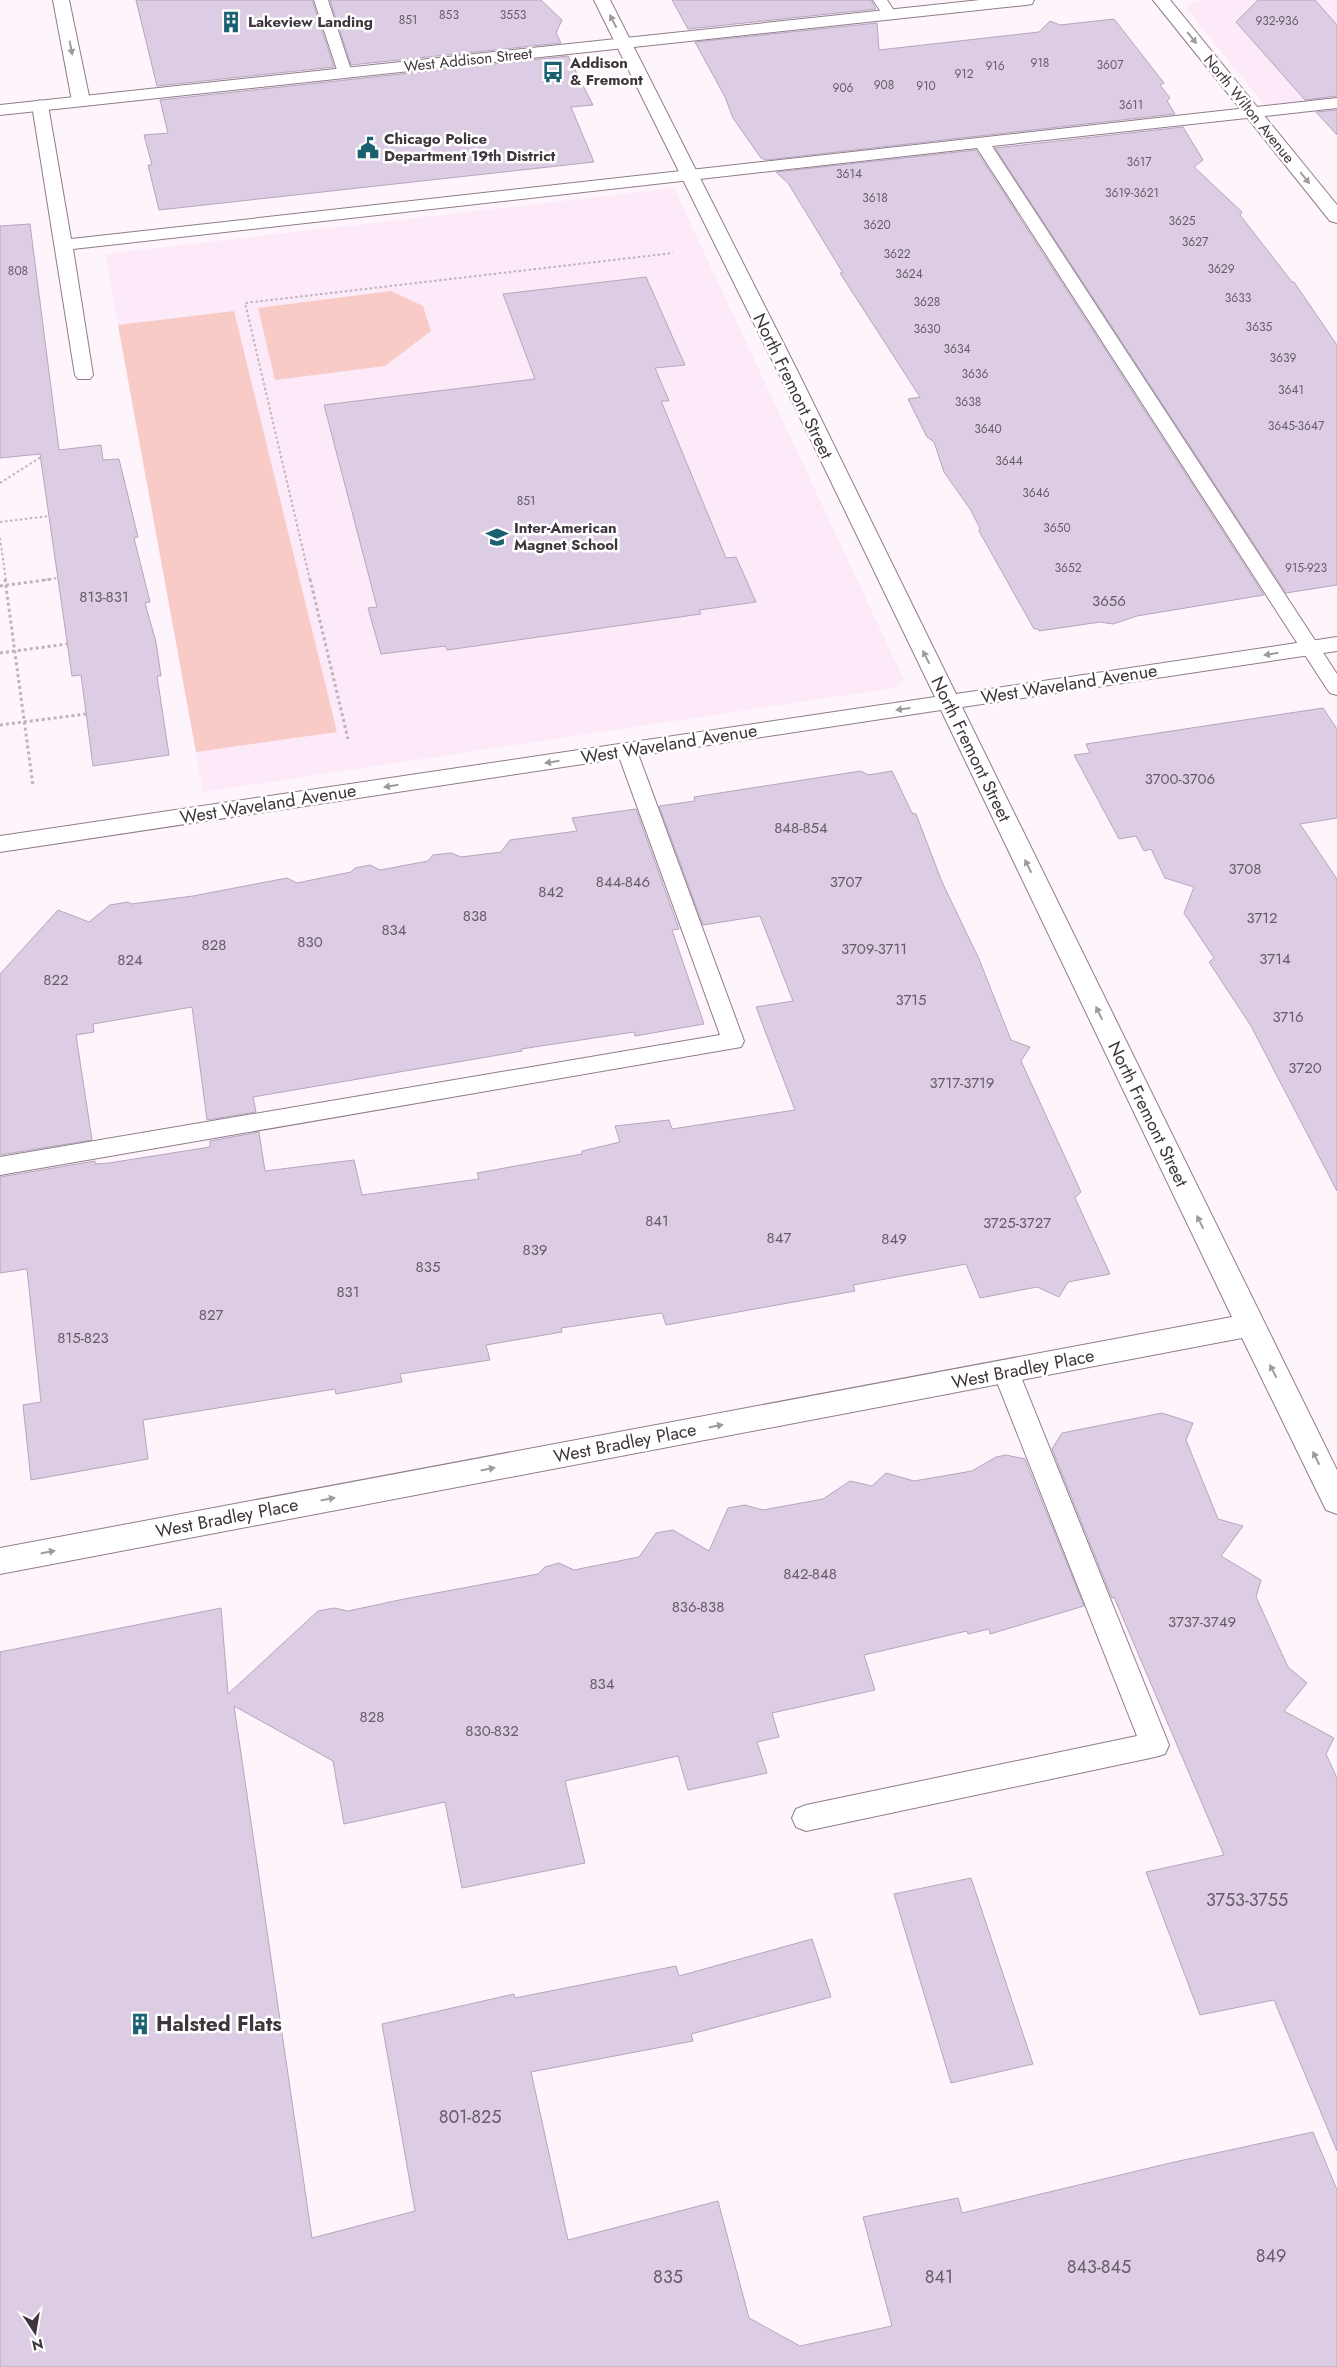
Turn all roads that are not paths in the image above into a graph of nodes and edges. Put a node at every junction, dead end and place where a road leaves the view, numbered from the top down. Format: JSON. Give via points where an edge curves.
{"nodes":[{"id":1,"x":61,"y":0,"type":"edge"},
{"id":2,"x":321,"y":0,"type":"edge"},
{"id":3,"x":602,"y":0,"type":"edge"},
{"id":4,"x":880,"y":0,"type":"edge"},
{"id":5,"x":1026,"y":0,"type":"edge"},
{"id":6,"x":1161,"y":0,"type":"edge"},
{"id":7,"x":890,"y":14,"type":"junction"},
{"id":8,"x":624,"y":43,"type":"junction"},
{"id":9,"x":345,"y":73,"type":"junction"},
{"id":10,"x":82,"y":101,"type":"junction"},
{"id":11,"x":1337,"y":103,"type":"edge"},
{"id":12,"x":40,"y":106,"type":"junction"},
{"id":13,"x":0,"y":110,"type":"edge"},
{"id":14,"x":1253,"y":113,"type":"junction"},
{"id":15,"x":982,"y":143,"type":"junction"},
{"id":16,"x":689,"y":174,"type":"junction"},
{"id":17,"x":1337,"y":217,"type":"edge"},
{"id":18,"x":64,"y":245,"type":"junction"},
{"id":19,"x":84,"y":375,"type":"dead end"},
{"id":20,"x":1337,"y":644,"type":"edge"},
{"id":21,"x":1310,"y":648,"type":"junction"},
{"id":22,"x":1337,"y":689,"type":"edge"},
{"id":23,"x":949,"y":702,"type":"junction"},
{"id":24,"x":627,"y":751,"type":"junction"},
{"id":25,"x":0,"y":844,"type":"edge"},
{"id":26,"x":0,"y":1166,"type":"edge"},
{"id":27,"x":1250,"y":1325,"type":"junction"},
{"id":28,"x":1006,"y":1372,"type":"junction"},
{"id":29,"x":1337,"y":1501,"type":"edge"},
{"id":30,"x":0,"y":1560,"type":"edge"},
{"id":31,"x":806,"y":1818,"type":"dead end"}],
"edges":[{"from":1,"to":10,"type":"street","one_way":true},
{"from":2,"to":9,"type":"lane"},
{"from":8,"to":3,"type":"street","name":"North Fremont Street","one_way":true},
{"from":4,"to":7,"type":"lane"},
{"from":5,"to":7,"type":"street","name":"West Addison Street"},
{"from":6,"to":14,"type":"street","name":"North Wilton Avenue","one_way":true},
{"from":7,"to":8,"type":"street","name":"West Addison Street"},
{"from":8,"to":9,"type":"street","name":"West Addison Street"},
{"from":8,"to":16,"type":"street","name":"North Fremont Street"},
{"from":9,"to":10,"type":"street","name":"West Addison Street"},
{"from":10,"to":12,"type":"street","name":"West Addison Street"},
{"from":11,"to":14,"type":"lane"},
{"from":12,"to":13,"type":"street","name":"West Addison Street"},
{"from":12,"to":18,"type":"lane"},
{"from":14,"to":15,"type":"lane"},
{"from":14,"to":17,"type":"street","name":"North Wilton Avenue","one_way":true},
{"from":15,"to":16,"type":"lane"},
{"from":15,"to":21,"type":"lane"},
{"from":16,"to":18,"type":"lane"},
{"from":23,"to":16,"type":"street","name":"North Fremont Street","one_way":true},
{"from":18,"to":19,"type":"lane"},
{"from":20,"to":21,"type":"street","name":"West Waveland Avenue"},
{"from":21,"to":22,"type":"lane"},
{"from":21,"to":23,"type":"street","name":"West Waveland Avenue","one_way":true},
{"from":23,"to":24,"type":"street","name":"West Waveland Avenue","one_way":true},
{"from":27,"to":23,"type":"street","name":"North Fremont Street","one_way":true},
{"from":24,"to":25,"type":"street","name":"West Waveland Avenue","one_way":true},
{"from":24,"to":26,"type":"lane","via":[[733,1041]]},
{"from":27,"to":28,"type":"street","name":"West Bradley Place"},
{"from":29,"to":27,"type":"street","name":"North Fremont Street","one_way":true},
{"from":30,"to":28,"type":"street","name":"West Bradley Place","one_way":true},
{"from":28,"to":31,"type":"lane","via":[[1154,1746]]}]}
